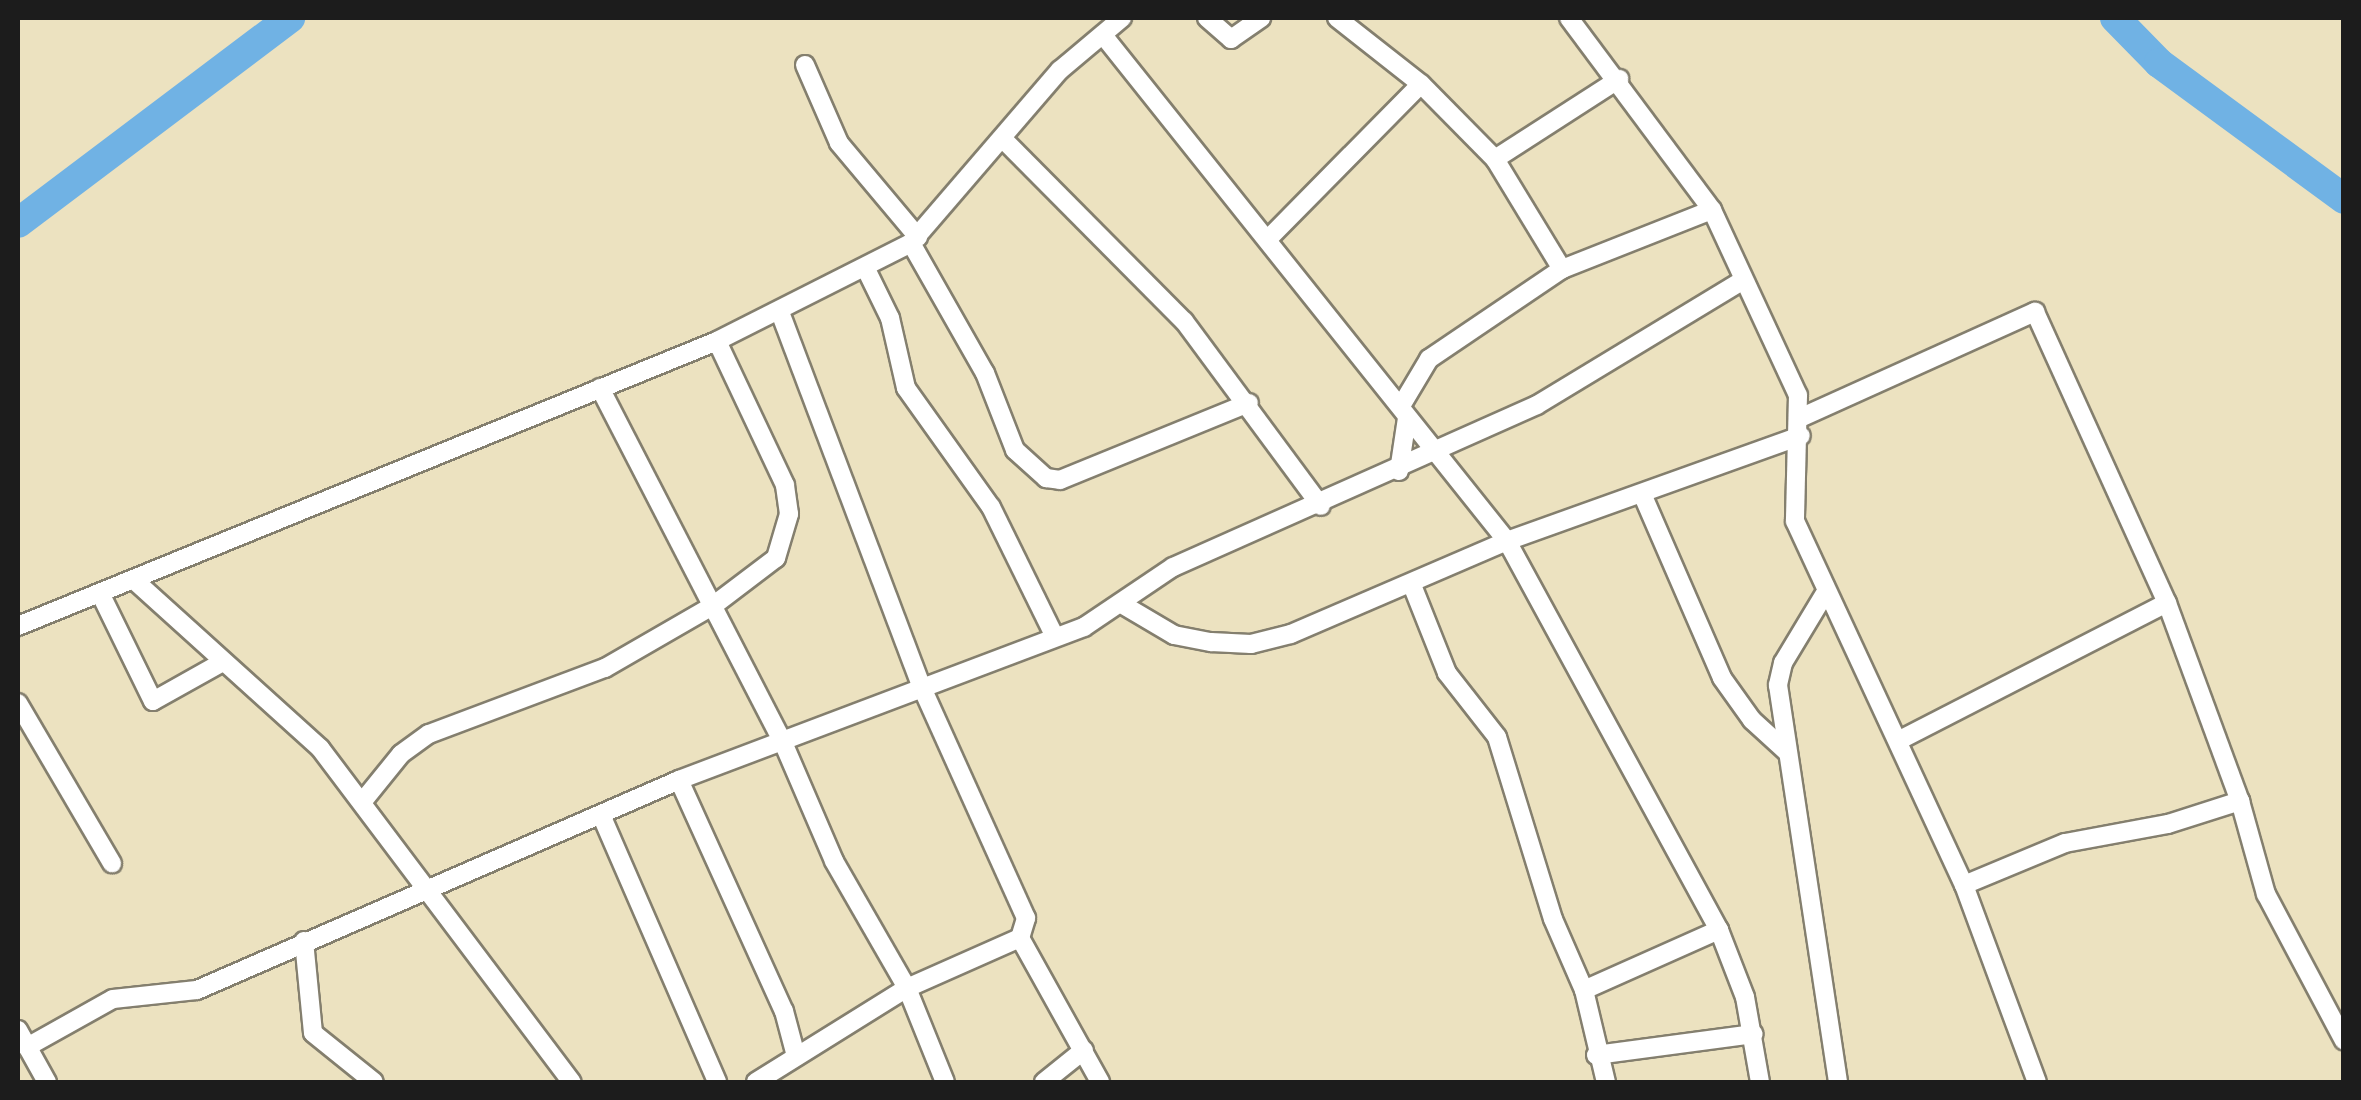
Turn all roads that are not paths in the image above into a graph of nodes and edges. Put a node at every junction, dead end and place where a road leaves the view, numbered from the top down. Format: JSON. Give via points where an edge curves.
{"nodes":[{"id":1,"x":1122,"y":18,"type":"edge"},
{"id":2,"x":1207,"y":18,"type":"edge"},
{"id":3,"x":1261,"y":18,"type":"edge"},
{"id":4,"x":1337,"y":18,"type":"edge"},
{"id":5,"x":1569,"y":18,"type":"edge"},
{"id":6,"x":1102,"y":36,"type":"junction"},
{"id":7,"x":805,"y":64,"type":"dead end"},
{"id":8,"x":1618,"y":79,"type":"junction"},
{"id":9,"x":1421,"y":84,"type":"junction"},
{"id":10,"x":1004,"y":140,"type":"junction"},
{"id":11,"x":1496,"y":160,"type":"junction"},
{"id":12,"x":1712,"y":210,"type":"junction"},
{"id":13,"x":1269,"y":238,"type":"junction"},
{"id":14,"x":914,"y":240,"type":"junction"},
{"id":15,"x":865,"y":267,"type":"junction"},
{"id":16,"x":1562,"y":269,"type":"junction"},
{"id":17,"x":1742,"y":281,"type":"junction"},
{"id":18,"x":780,"y":312,"type":"junction"},
{"id":19,"x":717,"y":341,"type":"junction"},
{"id":20,"x":600,"y":388,"type":"junction"},
{"id":21,"x":1249,"y":403,"type":"junction"},
{"id":22,"x":1404,"y":412,"type":"junction"},
{"id":23,"x":1802,"y":426,"type":"junction"},
{"id":24,"x":1434,"y":456,"type":"junction"},
{"id":25,"x":1399,"y":470,"type":"junction"},
{"id":26,"x":1643,"y":496,"type":"junction"},
{"id":27,"x":1321,"y":506,"type":"junction"},
{"id":28,"x":1508,"y":542,"type":"junction"},
{"id":29,"x":134,"y":580,"type":"junction"},
{"id":30,"x":1412,"y":586,"type":"junction"},
{"id":31,"x":1824,"y":595,"type":"junction"},
{"id":32,"x":101,"y":596,"type":"junction"},
{"id":33,"x":2167,"y":603,"type":"junction"},
{"id":34,"x":714,"y":605,"type":"junction"},
{"id":35,"x":1125,"y":606,"type":"junction"},
{"id":36,"x":18,"y":626,"type":"edge"},
{"id":37,"x":1807,"y":629,"type":"junction"},
{"id":38,"x":1844,"y":634,"type":"junction"},
{"id":39,"x":1054,"y":636,"type":"junction"},
{"id":40,"x":222,"y":663,"type":"junction"},
{"id":41,"x":922,"y":688,"type":"junction"},
{"id":42,"x":18,"y":703,"type":"edge"},
{"id":43,"x":782,"y":740,"type":"junction"},
{"id":44,"x":1900,"y":740,"type":"junction"},
{"id":45,"x":1786,"y":752,"type":"junction"},
{"id":46,"x":680,"y":780,"type":"junction"},
{"id":47,"x":363,"y":801,"type":"junction"},
{"id":48,"x":2240,"y":801,"type":"junction"},
{"id":49,"x":602,"y":817,"type":"junction"},
{"id":50,"x":112,"y":863,"type":"dead end"},
{"id":51,"x":1964,"y":884,"type":"junction"},
{"id":52,"x":421,"y":890,"type":"junction"},
{"id":53,"x":1718,"y":930,"type":"junction"},
{"id":54,"x":1020,"y":938,"type":"junction"},
{"id":55,"x":304,"y":940,"type":"junction"},
{"id":56,"x":907,"y":988,"type":"junction"},
{"id":57,"x":1584,"y":990,"type":"junction"},
{"id":58,"x":2337,"y":1005,"type":"edge"},
{"id":59,"x":18,"y":1030,"type":"edge"},
{"id":60,"x":1754,"y":1034,"type":"junction"},
{"id":61,"x":2344,"y":1041,"type":"edge"},
{"id":62,"x":26,"y":1047,"type":"junction"},
{"id":63,"x":1084,"y":1050,"type":"junction"},
{"id":64,"x":1596,"y":1055,"type":"junction"},
{"id":65,"x":796,"y":1056,"type":"junction"},
{"id":66,"x":761,"y":1081,"type":"edge"},
{"id":67,"x":47,"y":1082,"type":"edge"},
{"id":68,"x":374,"y":1082,"type":"edge"},
{"id":69,"x":572,"y":1082,"type":"edge"},
{"id":70,"x":717,"y":1082,"type":"edge"},
{"id":71,"x":945,"y":1082,"type":"edge"},
{"id":72,"x":1044,"y":1082,"type":"edge"},
{"id":73,"x":1100,"y":1082,"type":"edge"},
{"id":74,"x":1606,"y":1082,"type":"edge"},
{"id":75,"x":1760,"y":1082,"type":"edge"},
{"id":76,"x":1838,"y":1082,"type":"edge"},
{"id":77,"x":2037,"y":1082,"type":"edge"}],
"edges":[{"from":1,"to":6,"type":"street"},
{"from":2,"to":3,"type":"street","via":[[1231,39]]},
{"from":4,"to":9,"type":"street"},
{"from":5,"to":8,"type":"street"},
{"from":6,"to":10,"type":"street","via":[[1060,70]]},
{"from":6,"to":13,"type":"street"},
{"from":7,"to":14,"type":"street","via":[[840,143]]},
{"from":8,"to":11,"type":"street"},
{"from":8,"to":12,"type":"street"},
{"from":9,"to":11,"type":"street"},
{"from":9,"to":13,"type":"street"},
{"from":10,"to":14,"type":"street"},
{"from":10,"to":21,"type":"street","via":[[1160,296]]},
{"from":11,"to":16,"type":"street"},
{"from":12,"to":16,"type":"street"},
{"from":12,"to":17,"type":"street"},
{"from":13,"to":22,"type":"street"},
{"from":14,"to":15,"type":"street"},
{"from":14,"to":21,"type":"street","via":[[985,373],[1015,450],[1046,478],[1060,480]]},
{"from":15,"to":18,"type":"street"},
{"from":15,"to":39,"type":"street","via":[[890,318],[906,388],[991,507]]},
{"from":16,"to":22,"type":"street","via":[[1429,358]]},
{"from":17,"to":23,"type":"street","via":[[1798,395]]},
{"from":17,"to":24,"type":"street","via":[[1537,405]]},
{"from":18,"to":19,"type":"street"},
{"from":18,"to":41,"type":"street"},
{"from":19,"to":20,"type":"street"},
{"from":19,"to":34,"type":"street","via":[[767,442],[790,514],[776,558]]},
{"from":20,"to":29,"type":"street"},
{"from":20,"to":34,"type":"street"},
{"from":21,"to":27,"type":"street"},
{"from":22,"to":24,"type":"street"},
{"from":22,"to":25,"type":"street"},
{"from":23,"to":26,"type":"street"},
{"from":23,"to":31,"type":"street","via":[[1795,521]]},
{"from":23,"to":33,"type":"street","via":[[2035,312]]},
{"from":24,"to":25,"type":"street"},
{"from":24,"to":28,"type":"street"},
{"from":25,"to":27,"type":"street"},
{"from":26,"to":28,"type":"street"},
{"from":26,"to":45,"type":"street","via":[[1722,678]]},
{"from":27,"to":35,"type":"street","via":[[1173,567]]},
{"from":28,"to":30,"type":"street"},
{"from":28,"to":53,"type":"street"},
{"from":29,"to":32,"type":"street"},
{"from":29,"to":40,"type":"street"},
{"from":30,"to":35,"type":"street","via":[[1251,644],[1174,635]]},
{"from":30,"to":57,"type":"street","via":[[1446,673],[1497,737],[1553,919]]},
{"from":31,"to":37,"type":"street"},
{"from":31,"to":38,"type":"street"},
{"from":32,"to":36,"type":"street"},
{"from":32,"to":40,"type":"street","via":[[153,701]]},
{"from":33,"to":44,"type":"street"},
{"from":33,"to":48,"type":"street"},
{"from":34,"to":43,"type":"street"},
{"from":34,"to":47,"type":"street","via":[[605,668],[429,734],[401,754]]},
{"from":35,"to":39,"type":"street"},
{"from":37,"to":38,"type":"street"},
{"from":37,"to":45,"type":"street","via":[[1783,663],[1778,685]]},
{"from":38,"to":44,"type":"street"},
{"from":39,"to":41,"type":"street"},
{"from":40,"to":47,"type":"street","via":[[320,748]]},
{"from":41,"to":43,"type":"street"},
{"from":41,"to":54,"type":"street","via":[[1026,918]]},
{"from":42,"to":50,"type":"street"},
{"from":43,"to":46,"type":"street"},
{"from":43,"to":56,"type":"street","via":[[834,860]]},
{"from":44,"to":51,"type":"street"},
{"from":45,"to":76,"type":"street"},
{"from":46,"to":49,"type":"street"},
{"from":46,"to":65,"type":"street","via":[[784,1011]]},
{"from":47,"to":52,"type":"street"},
{"from":48,"to":51,"type":"street","via":[[2168,824],[2065,843]]},
{"from":48,"to":58,"type":"street","via":[[2266,894]]},
{"from":49,"to":52,"type":"street"},
{"from":49,"to":70,"type":"street"},
{"from":51,"to":77,"type":"street"},
{"from":52,"to":55,"type":"street"},
{"from":52,"to":69,"type":"street"},
{"from":53,"to":57,"type":"street"},
{"from":53,"to":60,"type":"street"},
{"from":54,"to":56,"type":"street"},
{"from":54,"to":63,"type":"street"},
{"from":55,"to":62,"type":"street","via":[[197,990],[114,999]]},
{"from":55,"to":68,"type":"street","via":[[313,1034]]},
{"from":56,"to":65,"type":"street"},
{"from":56,"to":71,"type":"street"},
{"from":57,"to":64,"type":"street"},
{"from":58,"to":61,"type":"street"},
{"from":59,"to":62,"type":"street"},
{"from":60,"to":64,"type":"street"},
{"from":60,"to":75,"type":"street"},
{"from":62,"to":67,"type":"street"},
{"from":63,"to":72,"type":"street"},
{"from":63,"to":73,"type":"street"},
{"from":64,"to":74,"type":"street"},
{"from":65,"to":66,"type":"street"}]}
